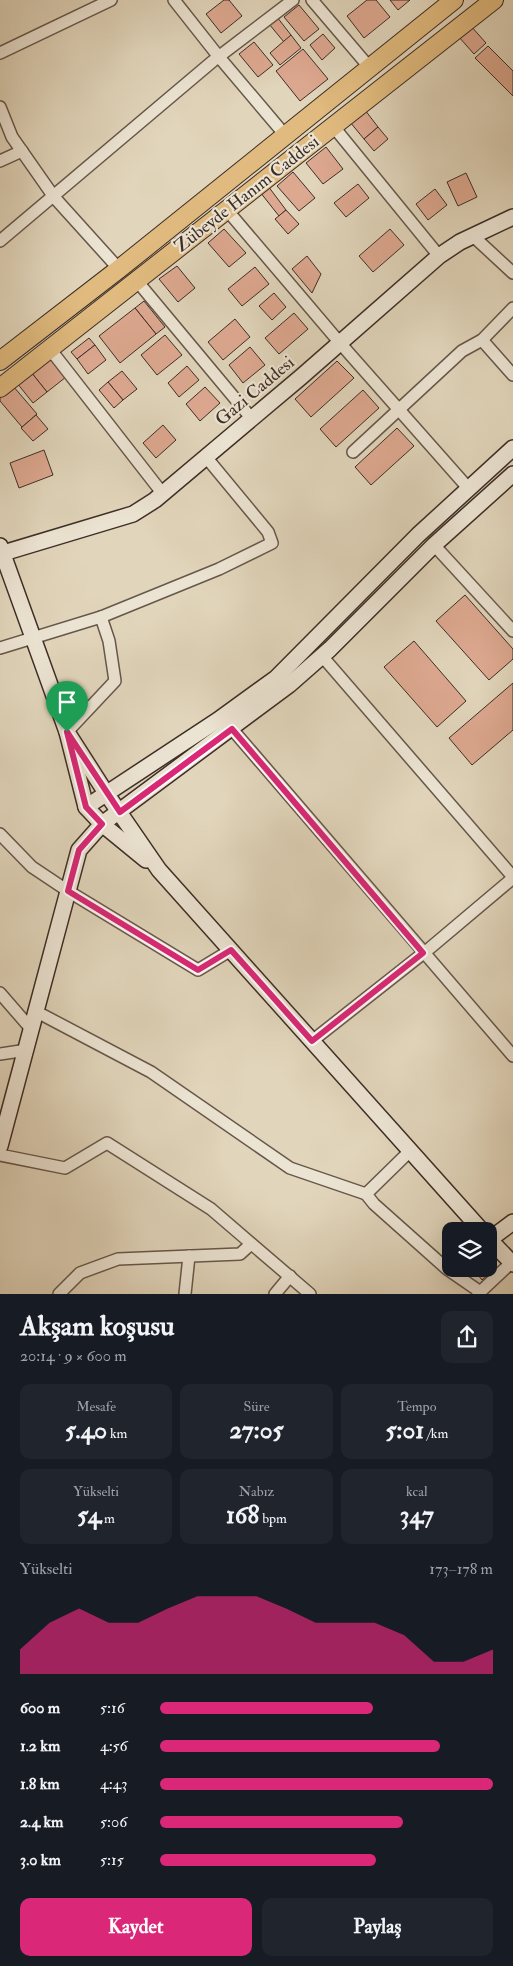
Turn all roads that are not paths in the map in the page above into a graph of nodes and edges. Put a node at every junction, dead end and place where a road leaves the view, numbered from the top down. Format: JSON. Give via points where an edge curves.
{"nodes":[{"id":1,"x":110,"y":0,"type":"edge"},
{"id":2,"x":174,"y":0,"type":"edge"},
{"id":3,"x":293,"y":0,"type":"edge"},
{"id":4,"x":312,"y":0,"type":"edge"},
{"id":5,"x":453,"y":0,"type":"edge"},
{"id":6,"x":494,"y":0,"type":"edge"},
{"id":7,"x":0,"y":53,"type":"edge"},
{"id":8,"x":219,"y":57,"type":"junction"},
{"id":9,"x":370,"y":68,"type":"junction"},
{"id":10,"x":0,"y":107,"type":"edge"},
{"id":11,"x":333,"y":126,"type":"junction"},
{"id":12,"x":285,"y":136,"type":"junction"},
{"id":13,"x":22,"y":151,"type":"junction"},
{"id":14,"x":0,"y":161,"type":"edge"},
{"id":15,"x":54,"y":197,"type":"junction"},
{"id":16,"x":227,"y":210,"type":"junction"},
{"id":17,"x":513,"y":218,"type":"edge"},
{"id":18,"x":472,"y":236,"type":"junction"},
{"id":19,"x":0,"y":241,"type":"edge"},
{"id":20,"x":439,"y":256,"type":"junction"},
{"id":21,"x":119,"y":269,"type":"junction"},
{"id":22,"x":513,"y":273,"type":"edge"},
{"id":23,"x":136,"y":281,"type":"junction"},
{"id":24,"x":513,"y":308,"type":"edge"},
{"id":25,"x":482,"y":340,"type":"junction"},
{"id":26,"x":340,"y":343,"type":"junction"},
{"id":27,"x":50,"y":349,"type":"junction"},
{"id":28,"x":0,"y":361,"type":"edge"},
{"id":29,"x":513,"y":375,"type":"edge"},
{"id":30,"x":0,"y":388,"type":"edge"},
{"id":31,"x":400,"y":410,"type":"junction"},
{"id":32,"x":252,"y":419,"type":"junction"},
{"id":33,"x":513,"y":448,"type":"edge"},
{"id":34,"x":353,"y":452,"type":"dead end"},
{"id":35,"x":206,"y":457,"type":"junction"},
{"id":36,"x":513,"y":474,"type":"edge"},
{"id":37,"x":469,"y":488,"type":"junction"},
{"id":38,"x":163,"y":494,"type":"junction"},
{"id":39,"x":434,"y":546,"type":"junction"},
{"id":40,"x":1,"y":551,"type":"edge"},
{"id":41,"x":101,"y":618,"type":"junction"},
{"id":42,"x":513,"y":631,"type":"edge"},
{"id":43,"x":33,"y":638,"type":"junction"},
{"id":44,"x":0,"y":648,"type":"edge"},
{"id":45,"x":322,"y":656,"type":"junction"},
{"id":46,"x":232,"y":729,"type":"junction"},
{"id":47,"x":67,"y":732,"type":"junction"},
{"id":48,"x":106,"y":793,"type":"junction"},
{"id":49,"x":86,"y":807,"type":"junction"},
{"id":50,"x":120,"y":812,"type":"junction"},
{"id":51,"x":102,"y":824,"type":"junction"},
{"id":52,"x":0,"y":834,"type":"edge"},
{"id":53,"x":159,"y":870,"type":"junction"},
{"id":54,"x":513,"y":878,"type":"edge"},
{"id":55,"x":68,"y":891,"type":"junction"},
{"id":56,"x":231,"y":950,"type":"junction"},
{"id":57,"x":423,"y":953,"type":"junction"},
{"id":58,"x":0,"y":993,"type":"edge"},
{"id":59,"x":37,"y":1012,"type":"junction"},
{"id":60,"x":32,"y":1030,"type":"junction"},
{"id":61,"x":312,"y":1041,"type":"junction"},
{"id":62,"x":27,"y":1050,"type":"junction"},
{"id":63,"x":0,"y":1054,"type":"edge"},
{"id":64,"x":513,"y":1056,"type":"edge"},
{"id":65,"x":0,"y":1146,"type":"edge"},
{"id":66,"x":410,"y":1151,"type":"junction"},
{"id":67,"x":0,"y":1155,"type":"edge"},
{"id":68,"x":366,"y":1194,"type":"junction"},
{"id":69,"x":474,"y":1222,"type":"edge"},
{"id":70,"x":513,"y":1222,"type":"edge"},
{"id":71,"x":497,"y":1234,"type":"edge"},
{"id":72,"x":251,"y":1244,"type":"junction"},
{"id":73,"x":497,"y":1247,"type":"edge"},
{"id":74,"x":189,"y":1256,"type":"junction"},
{"id":75,"x":511,"y":1258,"type":"edge"},
{"id":76,"x":290,"y":1276,"type":"junction"},
{"id":77,"x":478,"y":1292,"type":"edge"},
{"id":78,"x":59,"y":1294,"type":"edge"},
{"id":79,"x":185,"y":1294,"type":"edge"},
{"id":80,"x":276,"y":1294,"type":"edge"},
{"id":81,"x":310,"y":1294,"type":"edge"}],
"edges":[{"from":1,"to":7,"type":"street"},
{"from":2,"to":8,"type":"street"},
{"from":3,"to":8,"type":"street"},
{"from":4,"to":9,"type":"street"},
{"from":5,"to":9,"type":"main road"},
{"from":6,"to":11,"type":"main road","name":"Zübeyde Hanım Caddesi"},
{"from":8,"to":12,"type":"street"},
{"from":8,"to":15,"type":"street"},
{"from":9,"to":12,"type":"main road"},
{"from":10,"to":13,"type":"street","via":[[12,137]]},
{"from":11,"to":16,"type":"main road","name":"Zübeyde Hanım Caddesi"},
{"from":11,"to":20,"type":"street"},
{"from":12,"to":21,"type":"main road"},
{"from":13,"to":14,"type":"street"},
{"from":13,"to":15,"type":"street"},
{"from":15,"to":19,"type":"street"},
{"from":15,"to":21,"type":"street"},
{"from":16,"to":23,"type":"main road","name":"Zübeyde Hanım Caddesi"},
{"from":16,"to":26,"type":"street"},
{"from":17,"to":18,"type":"street","name":"Gazi Caddesi"},
{"from":18,"to":20,"type":"street","name":"Gazi Caddesi"},
{"from":18,"to":22,"type":"street"},
{"from":20,"to":26,"type":"street","name":"Gazi Caddesi"},
{"from":21,"to":28,"type":"main road"},
{"from":23,"to":27,"type":"main road","name":"Zübeyde Hanım Caddesi"},
{"from":23,"to":32,"type":"street"},
{"from":24,"to":25,"type":"street"},
{"from":25,"to":29,"type":"street"},
{"from":25,"to":31,"type":"street","via":[[462,351]]},
{"from":26,"to":31,"type":"street"},
{"from":26,"to":32,"type":"street","name":"Gazi Caddesi"},
{"from":27,"to":30,"type":"main road","name":"Zübeyde Hanım Caddesi"},
{"from":27,"to":38,"type":"street"},
{"from":31,"to":34,"type":"street"},
{"from":31,"to":37,"type":"street"},
{"from":32,"to":35,"type":"street","name":"Gazi Caddesi"},
{"from":33,"to":37,"type":"street"},
{"from":35,"to":38,"type":"street","name":"Gazi Caddesi"},
{"from":35,"to":41,"type":"street","via":[[268,532],[272,542],[219,569]]},
{"from":36,"to":39,"type":"street"},
{"from":37,"to":48,"type":"street","via":[[276,678]]},
{"from":38,"to":40,"type":"street","name":"Gazi Caddesi","via":[[133,514]]},
{"from":39,"to":42,"type":"street"},
{"from":39,"to":45,"type":"street"},
{"from":40,"to":43,"type":"street"},
{"from":41,"to":43,"type":"street"},
{"from":41,"to":47,"type":"street","via":[[110,641],[115,681]]},
{"from":43,"to":44,"type":"street"},
{"from":43,"to":47,"type":"street"},
{"from":45,"to":46,"type":"street"},
{"from":45,"to":54,"type":"street"},
{"from":46,"to":50,"type":"street"},
{"from":46,"to":57,"type":"street"},
{"from":47,"to":48,"type":"street"},
{"from":47,"to":49,"type":"street"},
{"from":48,"to":49,"type":"street"},
{"from":48,"to":50,"type":"street"},
{"from":49,"to":51,"type":"street"},
{"from":50,"to":51,"type":"street"},
{"from":50,"to":53,"type":"street"},
{"from":51,"to":53,"type":"street"},
{"from":51,"to":55,"type":"street","via":[[79,850]]},
{"from":52,"to":55,"type":"street","via":[[32,867]]},
{"from":53,"to":56,"type":"street"},
{"from":54,"to":57,"type":"street"},
{"from":55,"to":56,"type":"street","via":[[198,970]]},
{"from":55,"to":59,"type":"street"},
{"from":56,"to":61,"type":"street"},
{"from":57,"to":61,"type":"street"},
{"from":57,"to":64,"type":"street"},
{"from":58,"to":60,"type":"street"},
{"from":59,"to":60,"type":"street"},
{"from":59,"to":68,"type":"street","via":[[151,1072],[290,1168]]},
{"from":60,"to":62,"type":"street"},
{"from":61,"to":66,"type":"street"},
{"from":62,"to":63,"type":"street"},
{"from":62,"to":65,"type":"street"},
{"from":66,"to":68,"type":"street"},
{"from":66,"to":69,"type":"street"},
{"from":67,"to":72,"type":"street","via":[[65,1168],[107,1143],[211,1208]]},
{"from":68,"to":77,"type":"street"},
{"from":70,"to":71,"type":"street"},
{"from":72,"to":74,"type":"street","via":[[240,1254]]},
{"from":72,"to":76,"type":"street"},
{"from":73,"to":75,"type":"street"},
{"from":74,"to":78,"type":"street","via":[[118,1259],[80,1273]]},
{"from":74,"to":79,"type":"street"},
{"from":75,"to":77,"type":"street"},
{"from":76,"to":80,"type":"street"},
{"from":76,"to":81,"type":"street"}]}
